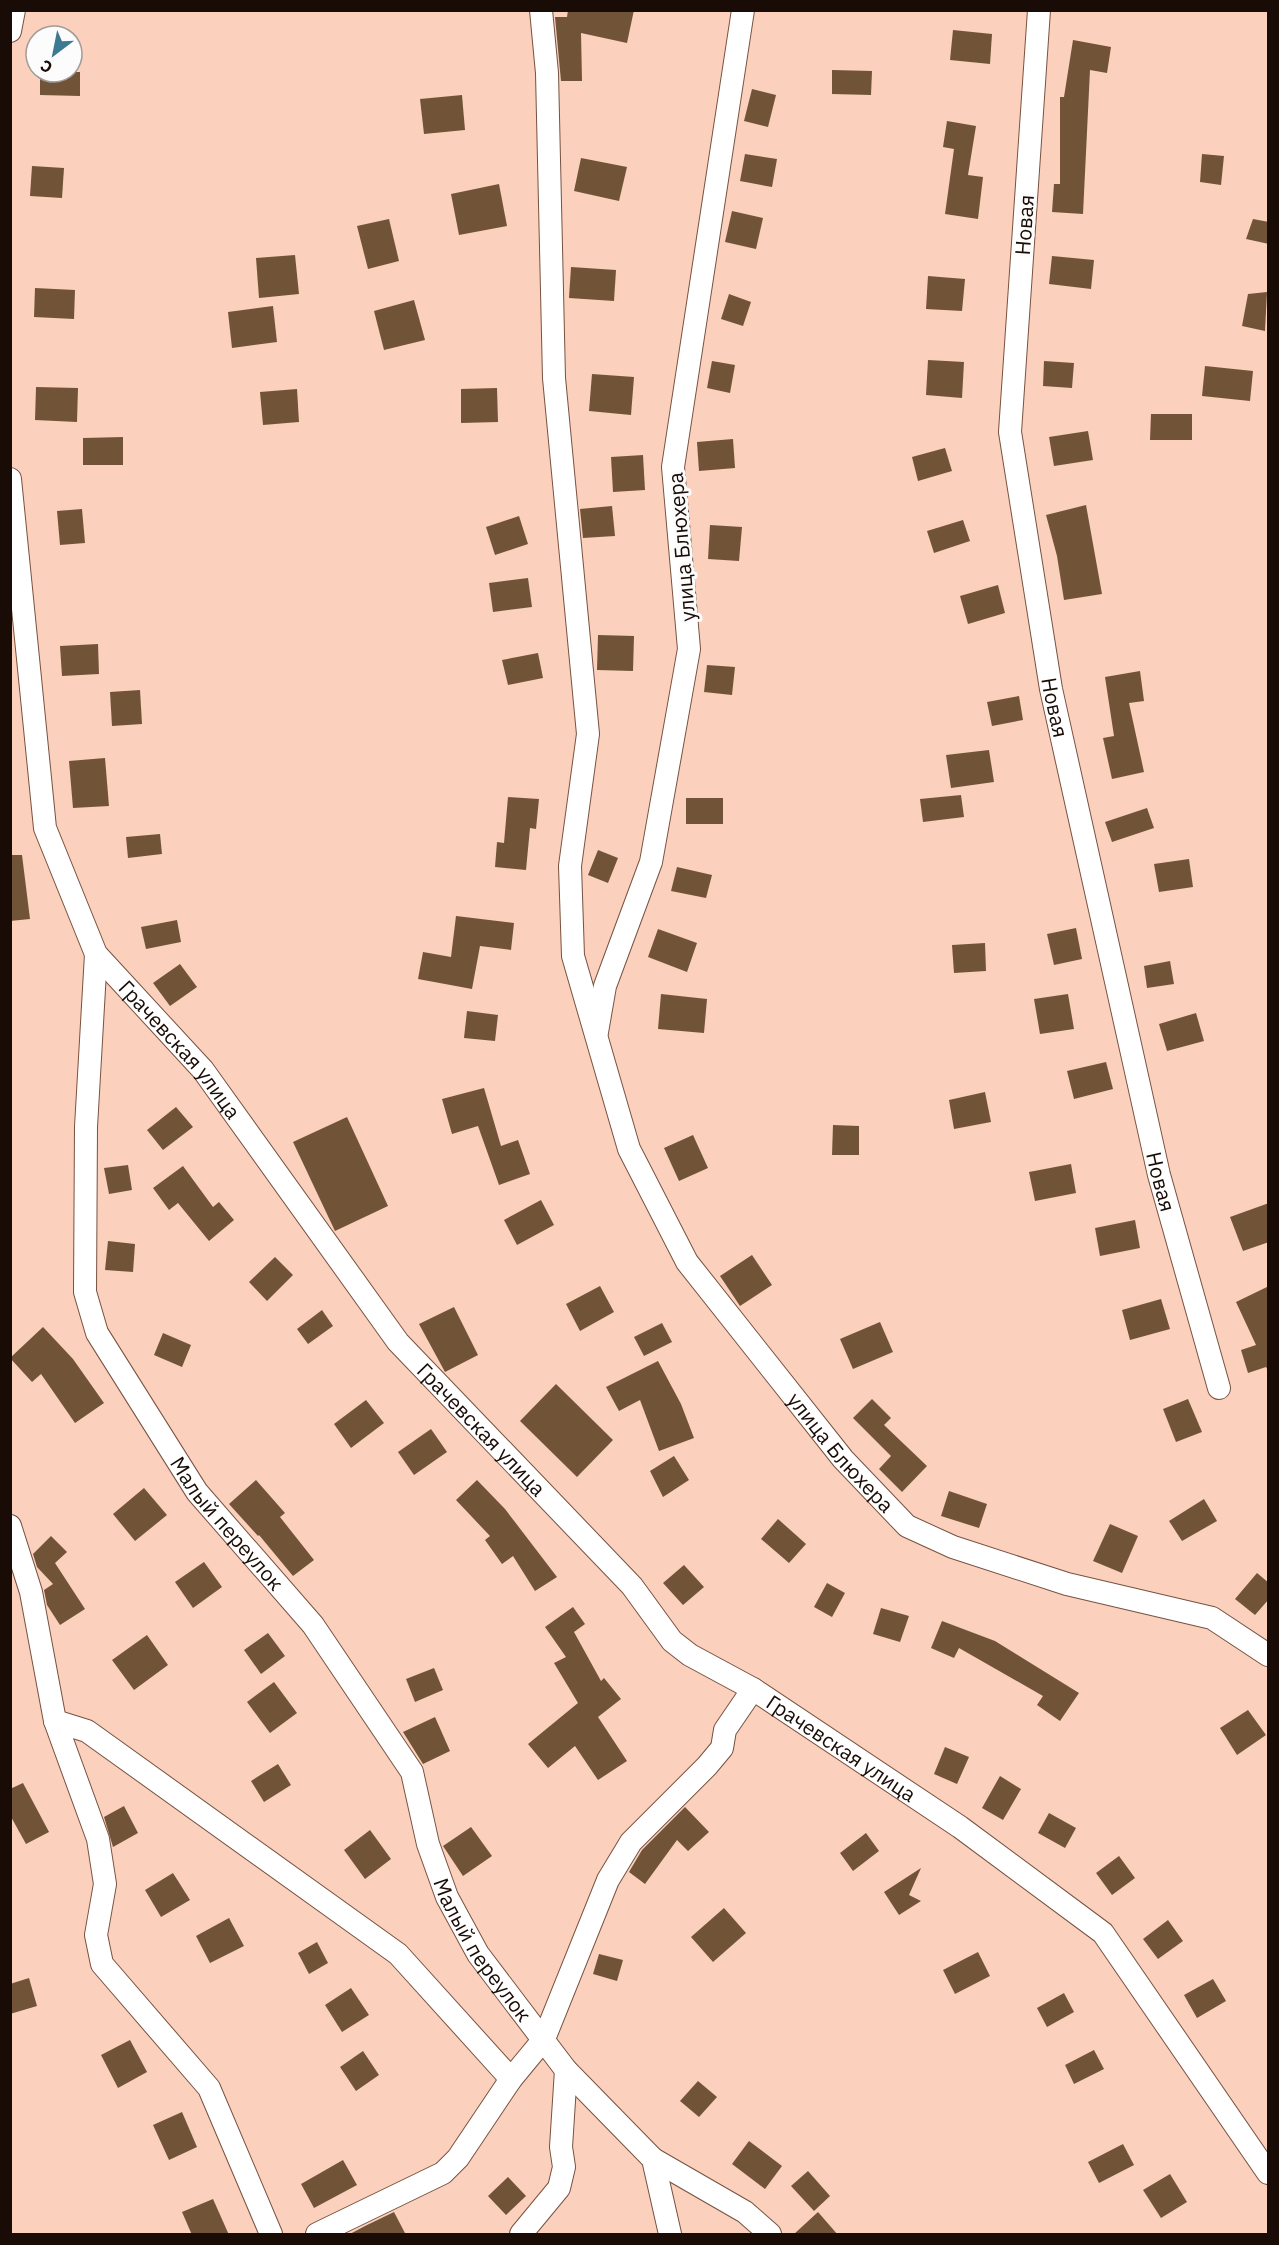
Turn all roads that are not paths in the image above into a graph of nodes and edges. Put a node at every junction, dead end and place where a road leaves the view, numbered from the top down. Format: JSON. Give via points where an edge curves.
{"nodes":[{"id":1,"x":14,"y":10,"type":"edge"},
{"id":2,"x":541,"y":10,"type":"edge"},
{"id":3,"x":743,"y":10,"type":"edge"},
{"id":4,"x":1039,"y":10,"type":"edge"},
{"id":5,"x":10,"y":31,"type":"edge"},
{"id":6,"x":10,"y":479,"type":"edge"},
{"id":7,"x":96,"y":954,"type":"junction"},
{"id":8,"x":596,"y":1040,"type":"junction"},
{"id":9,"x":1219,"y":1388,"type":"dead end"},
{"id":10,"x":10,"y":1526,"type":"edge"},
{"id":11,"x":1269,"y":1655,"type":"edge"},
{"id":12,"x":753,"y":1689,"type":"junction"},
{"id":13,"x":55,"y":1721,"type":"junction"},
{"id":14,"x":544,"y":2039,"type":"junction"},
{"id":15,"x":566,"y":2070,"type":"junction"},
{"id":16,"x":511,"y":2079,"type":"junction"},
{"id":17,"x":653,"y":2159,"type":"junction"},
{"id":18,"x":1269,"y":2173,"type":"edge"},
{"id":19,"x":271,"y":2235,"type":"edge"},
{"id":20,"x":317,"y":2235,"type":"edge"},
{"id":21,"x":521,"y":2235,"type":"edge"},
{"id":22,"x":670,"y":2235,"type":"edge"},
{"id":23,"x":770,"y":2235,"type":"edge"}],
"edges":[{"from":1,"to":5,"type":"street"},
{"from":2,"to":8,"type":"street","name":"улица Блюхера","via":[[547,73],[554,378],[588,734],[570,866],[573,956]]},
{"from":3,"to":8,"type":"street","name":"улица Блюхера","via":[[673,467],[689,649],[651,862],[605,986]]},
{"from":4,"to":9,"type":"street","name":"Новая","via":[[1010,432],[1052,689],[1159,1175]]},
{"from":6,"to":7,"type":"street","name":"Грачевская улица","via":[[45,828]]},
{"from":7,"to":12,"type":"street","name":"Грачевская улица","via":[[203,1070],[398,1342],[632,1586],[672,1641]]},
{"from":7,"to":14,"type":"street","name":"Малый переулок","via":[[86,1127],[86,1292],[97,1333],[197,1492],[313,1625],[412,1772],[428,1844],[447,1897],[478,1954]]},
{"from":8,"to":11,"type":"street","name":"улица Блюхера","via":[[629,1149],[687,1262],[843,1458],[907,1526],[953,1547],[1067,1584],[1212,1618]]},
{"from":10,"to":13,"type":"street","via":[[31,1592]]},
{"from":12,"to":14,"type":"street","via":[[725,1730],[722,1748],[630,1842],[608,1880]]},
{"from":12,"to":18,"type":"street","name":"Грачевская улица","via":[[960,1827],[1103,1933]]},
{"from":13,"to":16,"type":"street","via":[[87,1731],[398,1954]]},
{"from":13,"to":19,"type":"street","via":[[98,1839],[105,1884],[96,1935],[102,1964],[209,2088]]},
{"from":14,"to":15,"type":"street","name":"Малый переулок"},
{"from":14,"to":16,"type":"street"},
{"from":15,"to":17,"type":"street","name":"Малый переулок"},
{"from":15,"to":21,"type":"street","via":[[561,2147],[564,2167],[559,2187]]},
{"from":16,"to":20,"type":"street","via":[[458,2158],[443,2173]]},
{"from":17,"to":22,"type":"street"},
{"from":17,"to":23,"type":"street","name":"Малый переулок","via":[[745,2212]]}]}
